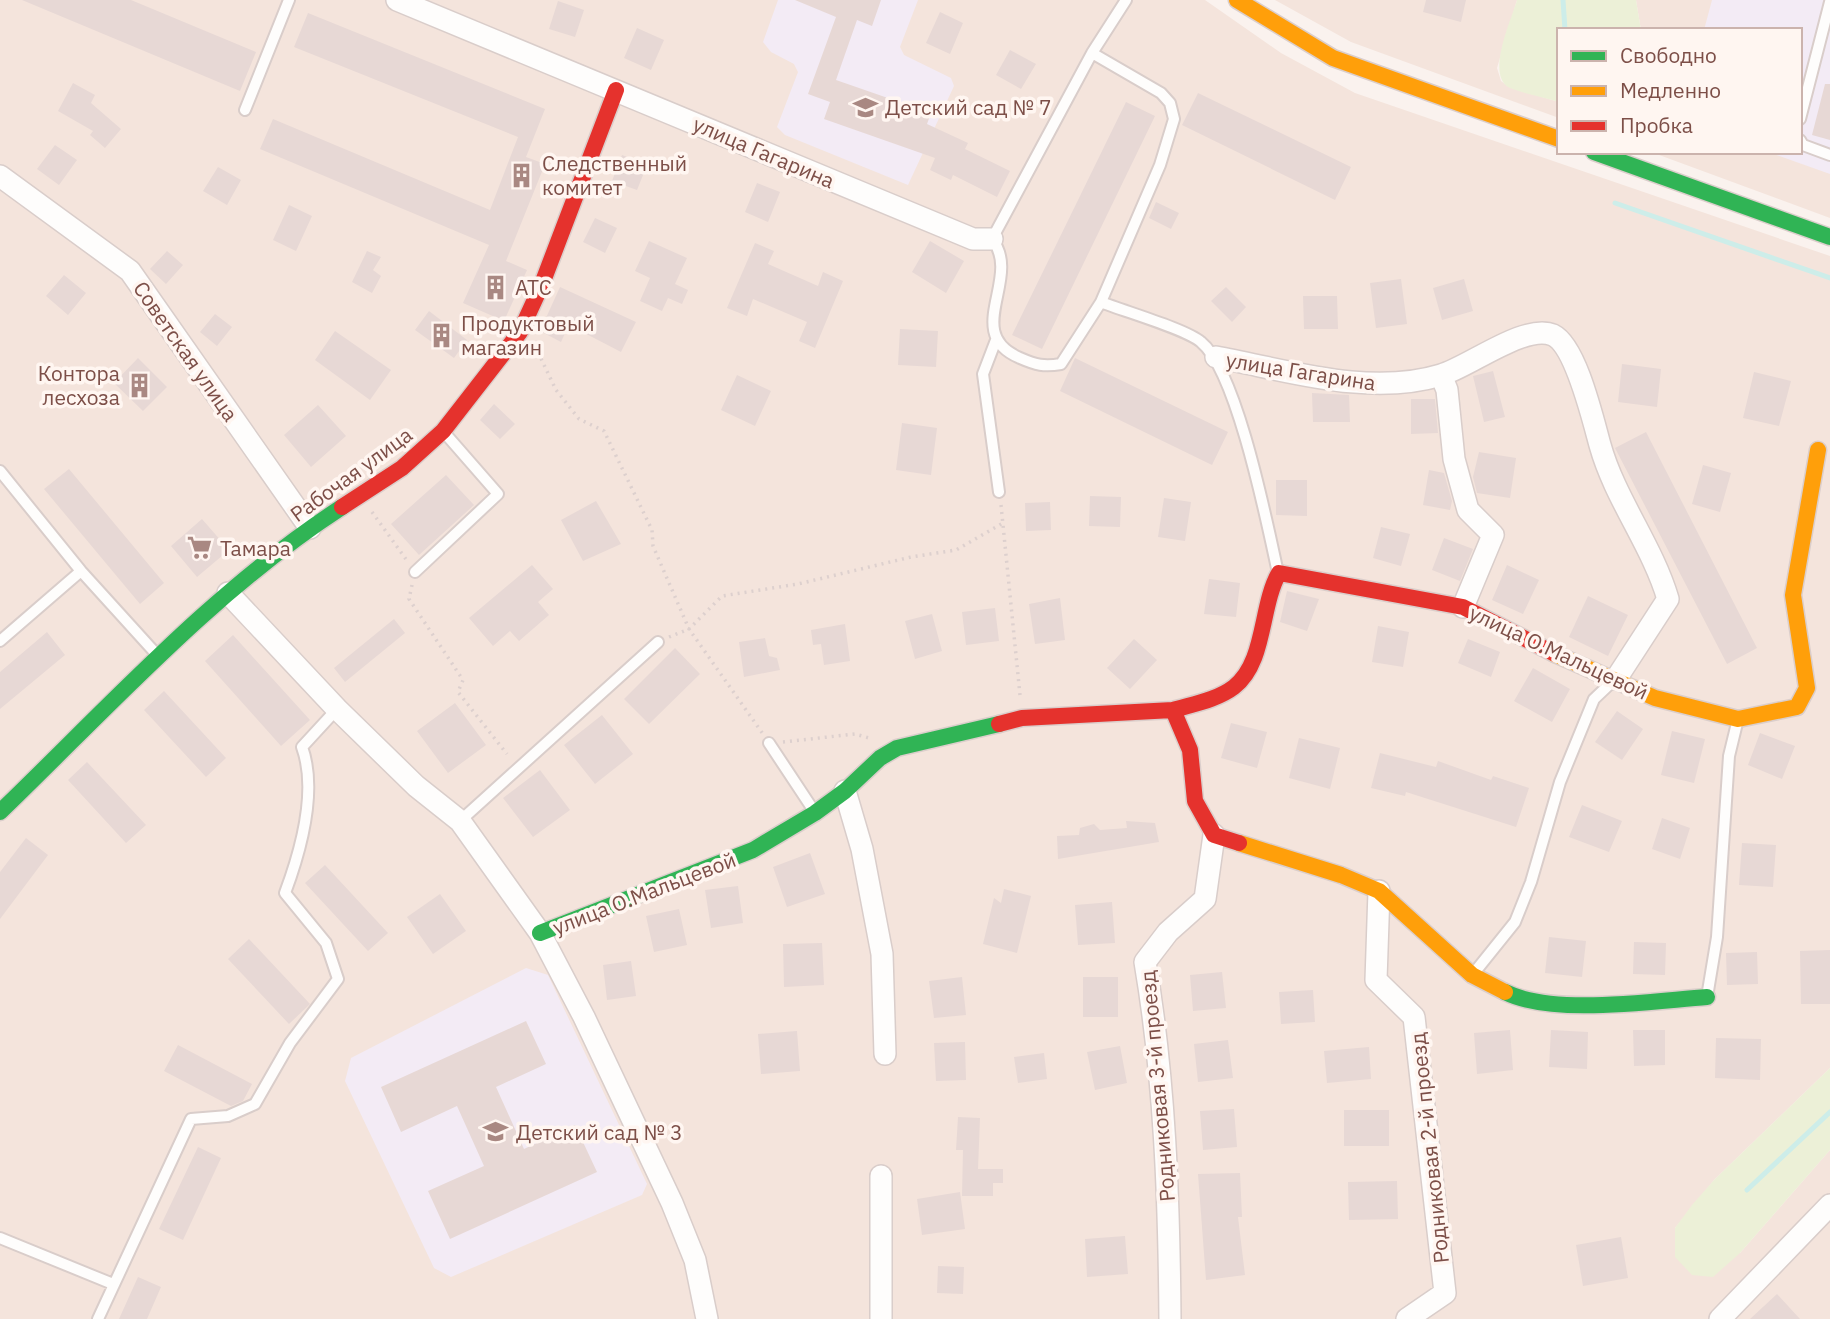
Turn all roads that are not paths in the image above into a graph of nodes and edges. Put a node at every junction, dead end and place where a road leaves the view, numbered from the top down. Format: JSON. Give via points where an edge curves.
{"nodes":[{"id":1,"x":289,"y":0,"type":"edge"},
{"id":2,"x":397,"y":0,"type":"edge"},
{"id":3,"x":1126,"y":0,"type":"edge"},
{"id":4,"x":1237,"y":0,"type":"edge"},
{"id":5,"x":1830,"y":2,"type":"edge"},
{"id":6,"x":1091,"y":53,"type":"junction"},
{"id":7,"x":616,"y":90,"type":"junction"},
{"id":8,"x":245,"y":110,"type":"dead end"},
{"id":9,"x":1802,"y":112,"type":"edge"},
{"id":10,"x":1557,"y":138,"type":"edge"},
{"id":11,"x":1802,"y":142,"type":"edge"},
{"id":12,"x":1600,"y":154,"type":"edge"},
{"id":13,"x":1830,"y":155,"type":"edge"},
{"id":14,"x":0,"y":176,"type":"edge"},
{"id":15,"x":1830,"y":237,"type":"edge"},
{"id":16,"x":992,"y":239,"type":"junction"},
{"id":17,"x":1101,"y":302,"type":"junction"},
{"id":18,"x":996,"y":340,"type":"junction"},
{"id":19,"x":1216,"y":357,"type":"junction"},
{"id":20,"x":1441,"y":375,"type":"junction"},
{"id":21,"x":443,"y":431,"type":"junction"},
{"id":22,"x":1818,"y":450,"type":"dead end"},
{"id":23,"x":0,"y":471,"type":"edge"},
{"id":24,"x":999,"y":492,"type":"road end"},
{"id":25,"x":310,"y":528,"type":"junction"},
{"id":26,"x":81,"y":571,"type":"junction"},
{"id":27,"x":415,"y":572,"type":"road end"},
{"id":28,"x":1279,"y":573,"type":"junction"},
{"id":29,"x":228,"y":593,"type":"junction"},
{"id":30,"x":1463,"y":607,"type":"junction"},
{"id":31,"x":0,"y":641,"type":"edge"},
{"id":32,"x":657,"y":642,"type":"road end"},
{"id":33,"x":159,"y":657,"type":"junction"},
{"id":34,"x":1616,"y":679,"type":"junction"},
{"id":35,"x":337,"y":709,"type":"junction"},
{"id":36,"x":1173,"y":710,"type":"junction"},
{"id":37,"x":1738,"y":719,"type":"junction"},
{"id":38,"x":769,"y":743,"type":"road end"},
{"id":39,"x":845,"y":792,"type":"junction"},
{"id":40,"x":0,"y":812,"type":"edge"},
{"id":41,"x":815,"y":813,"type":"junction"},
{"id":42,"x":460,"y":821,"type":"junction"},
{"id":43,"x":1214,"y":835,"type":"junction"},
{"id":44,"x":1379,"y":891,"type":"junction"},
{"id":45,"x":540,"y":933,"type":"junction"},
{"id":46,"x":1472,"y":975,"type":"junction"},
{"id":47,"x":1707,"y":997,"type":"joint"},
{"id":48,"x":885,"y":1054,"type":"dead end"},
{"id":49,"x":881,"y":1176,"type":"dead end"},
{"id":50,"x":1830,"y":1205,"type":"edge"},
{"id":51,"x":0,"y":1238,"type":"edge"},
{"id":52,"x":113,"y":1284,"type":"junction"},
{"id":53,"x":98,"y":1319,"type":"edge"},
{"id":54,"x":707,"y":1319,"type":"edge"},
{"id":55,"x":881,"y":1319,"type":"edge"},
{"id":56,"x":1170,"y":1319,"type":"edge"},
{"id":57,"x":1407,"y":1319,"type":"edge"},
{"id":58,"x":1720,"y":1319,"type":"edge"}],
"edges":[{"from":1,"to":8,"type":"lane"},
{"from":2,"to":7,"type":"street","name":"улица Гагарина"},
{"from":3,"to":6,"type":"lane"},
{"from":4,"to":10,"type":"street","via":[[1333,58]]},
{"from":5,"to":9,"type":"lane"},
{"from":6,"to":16,"type":"lane"},
{"from":6,"to":17,"type":"lane","via":[[1161,93],[1170,103],[1174,119],[1160,165]]},
{"from":7,"to":16,"type":"street","name":"улица Гагарина","via":[[973,239]]},
{"from":7,"to":21,"type":"street","name":"Рабочая улица","via":[[520,332]]},
{"from":11,"to":13,"type":"lane"},
{"from":12,"to":15,"type":"street"},
{"from":14,"to":25,"type":"street","name":"Советская улица","via":[[131,271]]},
{"from":16,"to":18,"type":"lane","via":[[1001,251],[1001,280],[992,323]]},
{"from":17,"to":18,"type":"lane","via":[[1061,364],[1043,368],[1008,353]]},
{"from":17,"to":19,"type":"lane","name":"улица Гагарина","via":[[1199,340]]},
{"from":18,"to":24,"type":"lane","via":[[983,374]]},
{"from":19,"to":20,"type":"street","name":"улица Гагарина","via":[[1383,385]]},
{"from":19,"to":28,"type":"lane","via":[[1250,454]]},
{"from":20,"to":30,"type":"street","via":[[1447,390],[1454,459],[1468,510],[1493,535]]},
{"from":20,"to":34,"type":"street","name":"улица Гагарина","via":[[1531,333],[1550,334],[1563,342],[1587,399],[1608,473],[1662,578],[1668,599]]},
{"from":21,"to":25,"type":"street","name":"Рабочая улица","via":[[401,468]]},
{"from":21,"to":27,"type":"lane","via":[[498,494]]},
{"from":22,"to":37,"type":"street","name":"улица О.Мальцевой","via":[[1793,595],[1807,688],[1797,708]]},
{"from":23,"to":26,"type":"lane"},
{"from":25,"to":29,"type":"street","name":"Рабочая улица"},
{"from":26,"to":31,"type":"lane"},
{"from":26,"to":33,"type":"lane"},
{"from":28,"to":30,"type":"street","name":"улица О.Мальцевой"},
{"from":28,"to":36,"type":"street","name":"улица О.Мальцевой","via":[[1248,669],[1237,685]]},
{"from":29,"to":33,"type":"street","name":"Рабочая улица"},
{"from":29,"to":35,"type":"street","name":"улица О.Мальцевой"},
{"from":30,"to":34,"type":"street","name":"улица О.Мальцевой","via":[[1580,667]]},
{"from":32,"to":42,"type":"lane"},
{"from":33,"to":40,"type":"street","name":"Рабочая улица"},
{"from":34,"to":37,"type":"street","name":"улица О.Мальцевой","via":[[1655,698]]},
{"from":34,"to":46,"type":"lane","via":[[1594,699],[1560,782],[1515,922]]},
{"from":35,"to":42,"type":"street","name":"улица О.Мальцевой","via":[[416,786]]},
{"from":35,"to":52,"type":"lane","via":[[302,747],[309,766],[306,805],[298,859],[285,893],[326,943],[338,979],[290,1043],[255,1104],[228,1116],[191,1119]]},
{"from":36,"to":39,"type":"street","name":"улица О.Мальцевой","via":[[1022,718],[897,748],[859,775]]},
{"from":36,"to":43,"type":"street","via":[[1189,750],[1195,801]]},
{"from":37,"to":47,"type":"lane","via":[[1729,756],[1717,937]]},
{"from":38,"to":41,"type":"lane"},
{"from":39,"to":41,"type":"street","name":"улица О.Мальцевой"},
{"from":39,"to":48,"type":"street","via":[[862,849],[882,954]]},
{"from":41,"to":45,"type":"street","name":"улица О.Мальцевой","via":[[753,850]]},
{"from":42,"to":45,"type":"street","name":"улица О.Мальцевой"},
{"from":43,"to":44,"type":"street"},
{"from":43,"to":56,"type":"street","name":"Родниковая 3-й проезд","via":[[1205,899],[1168,932],[1145,962],[1163,1116]]},
{"from":44,"to":46,"type":"street"},
{"from":44,"to":57,"type":"street","name":"Родниковая 2-й проезд","via":[[1376,980],[1414,1017],[1445,1293]]},
{"from":45,"to":54,"type":"street","via":[[672,1203],[695,1260]]},
{"from":46,"to":47,"type":"street","via":[[1521,1000],[1603,1005]]},
{"from":49,"to":55,"type":"street"},
{"from":50,"to":58,"type":"street"},
{"from":51,"to":52,"type":"lane"},
{"from":52,"to":53,"type":"lane"}]}
